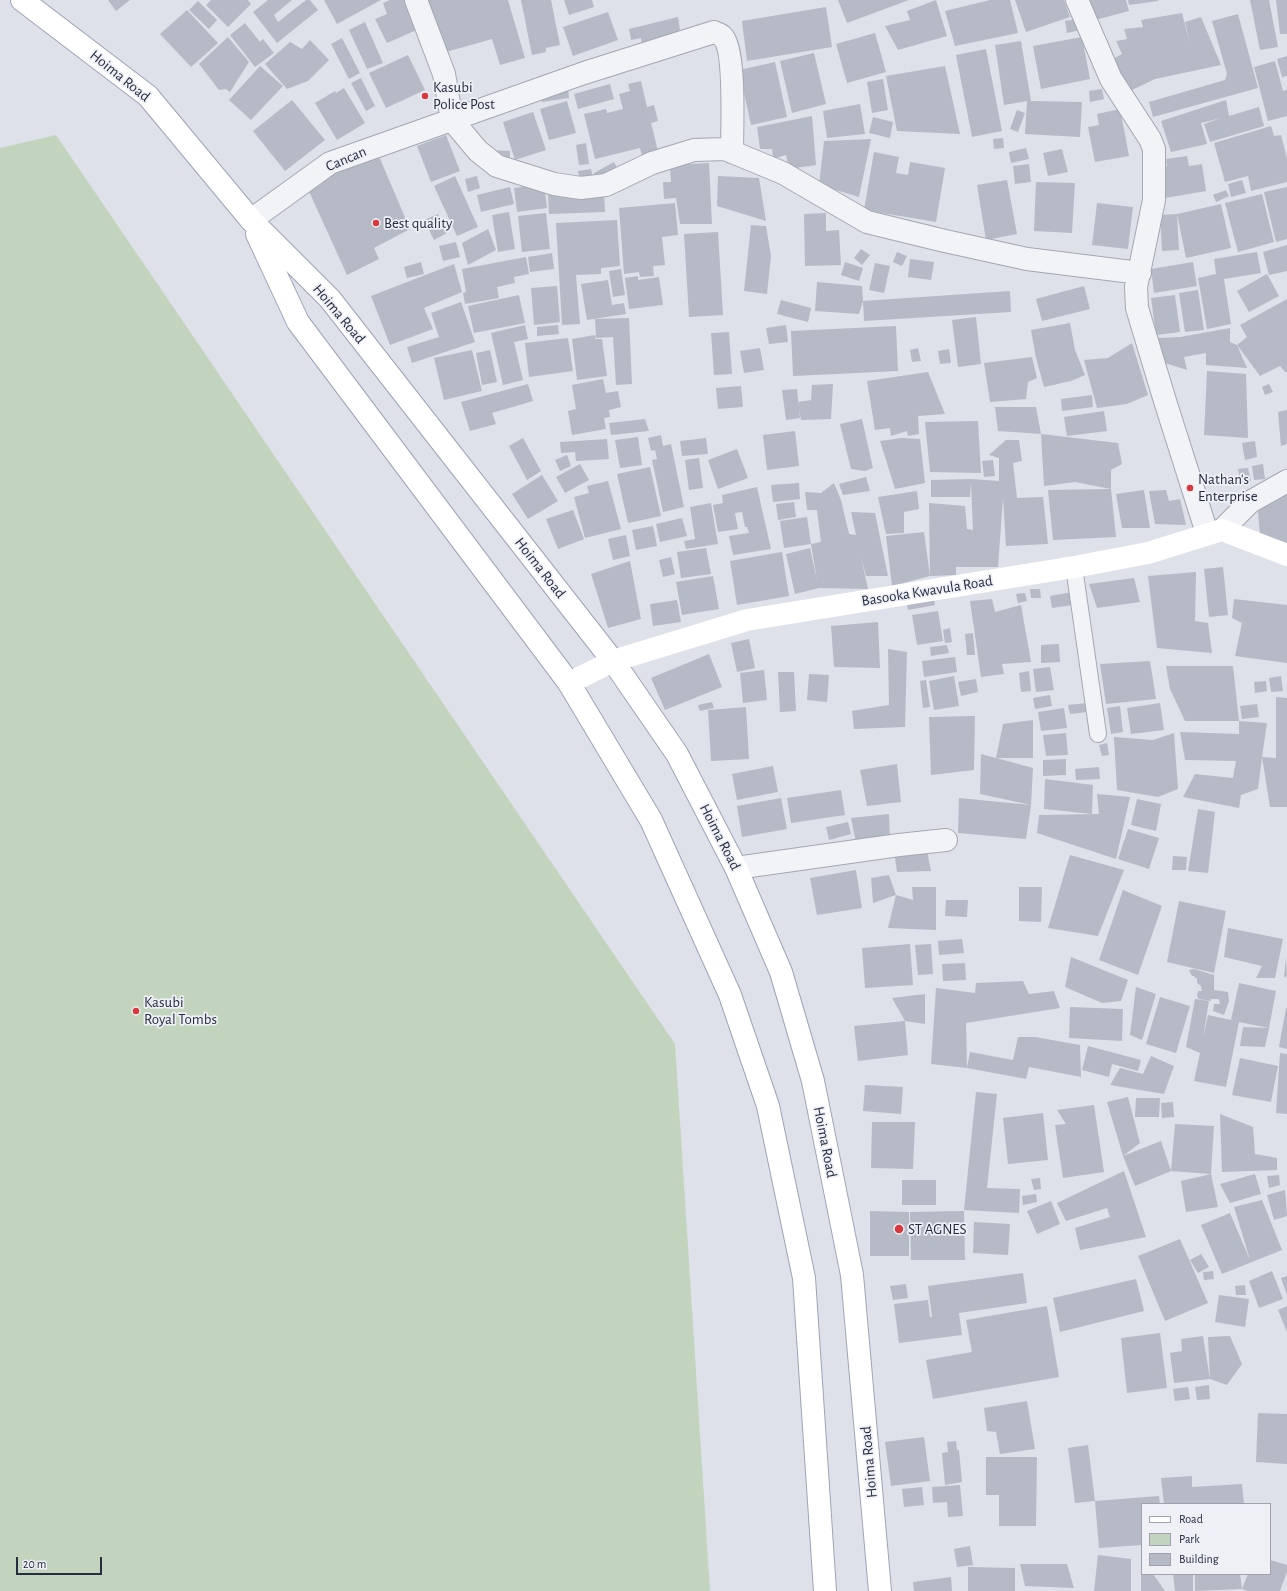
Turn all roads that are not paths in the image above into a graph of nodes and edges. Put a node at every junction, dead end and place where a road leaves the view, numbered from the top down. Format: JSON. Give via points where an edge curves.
{"nodes":[{"id":1,"x":22,"y":0,"type":"edge"},
{"id":2,"x":416,"y":0,"type":"edge"},
{"id":3,"x":1077,"y":0,"type":"edge"},
{"id":4,"x":452,"y":120,"type":"junction"},
{"id":5,"x":732,"y":152,"type":"junction"},
{"id":6,"x":251,"y":220,"type":"junction"},
{"id":7,"x":1140,"y":273,"type":"junction"},
{"id":8,"x":1287,"y":481,"type":"edge"},
{"id":9,"x":1214,"y":532,"type":"junction"},
{"id":10,"x":1287,"y":555,"type":"edge"},
{"id":11,"x":1074,"y":568,"type":"junction"},
{"id":12,"x":613,"y":661,"type":"junction"},
{"id":13,"x":569,"y":684,"type":"junction"},
{"id":14,"x":1098,"y":734,"type":"dead end"},
{"id":15,"x":946,"y":840,"type":"dead end"},
{"id":16,"x":736,"y":868,"type":"junction"},
{"id":17,"x":825,"y":1591,"type":"edge"},
{"id":18,"x":880,"y":1591,"type":"edge"}],
"edges":[{"from":1,"to":6,"type":"main road","name":"Hoima Road","via":[[148,96]]},
{"from":2,"to":4,"type":"street","via":[[444,74]]},
{"from":3,"to":7,"type":"street","via":[[1110,79],[1154,149],[1154,200]]},
{"from":4,"to":5,"type":"street","via":[[478,152],[498,166],[554,184],[581,188],[606,185],[652,163],[694,150],[725,149]]},
{"from":4,"to":5,"type":"street","name":"Cancan","via":[[584,73],[714,32],[722,36],[731,69]]},
{"from":4,"to":6,"type":"street","name":"Cancan","via":[[330,163]]},
{"from":5,"to":7,"type":"street","via":[[783,173],[867,222],[1027,259]]},
{"from":6,"to":12,"type":"main road","name":"Hoima Road","via":[[330,299]]},
{"from":6,"to":13,"type":"main road","name":"Hoima Road","via":[[298,322]]},
{"from":7,"to":9,"type":"street","via":[[1136,288],[1138,308],[1165,401]]},
{"from":8,"to":9,"type":"street","via":[[1250,502]]},
{"from":9,"to":10,"type":"main road"},
{"from":9,"to":11,"type":"main road","name":"Basooka Kwavula Road","via":[[1148,553]]},
{"from":11,"to":12,"type":"main road","name":"Basooka Kwavula Road","via":[[747,620]]},
{"from":11,"to":14,"type":"lane"},
{"from":12,"to":13,"type":"main road","name":"Basooka Kwavula Road"},
{"from":12,"to":16,"type":"main road","name":"Hoima Road","via":[[677,754]]},
{"from":13,"to":17,"type":"main road","name":"Hoima Road","via":[[651,820],[730,995],[768,1106],[804,1278]]},
{"from":15,"to":16,"type":"street"},
{"from":16,"to":18,"type":"main road","name":"Hoima Road","via":[[781,972],[813,1081],[852,1275]]}]}
